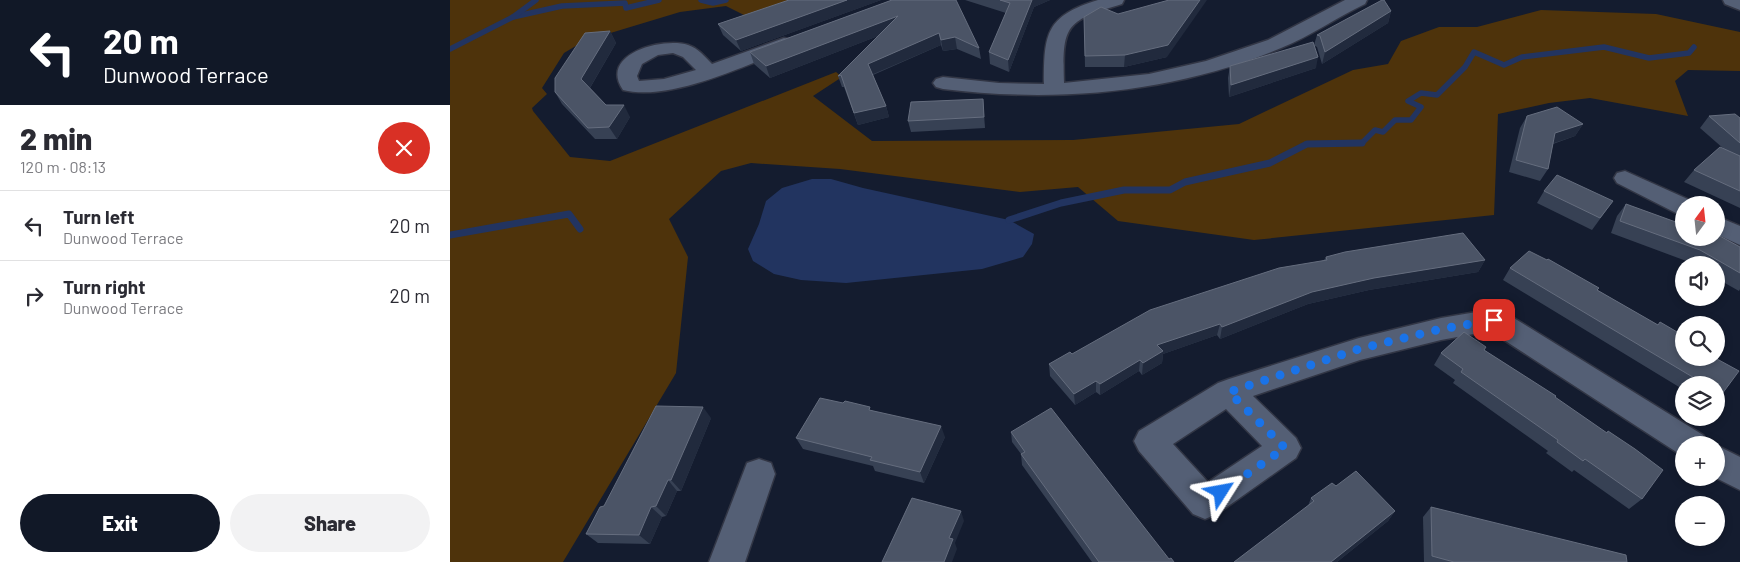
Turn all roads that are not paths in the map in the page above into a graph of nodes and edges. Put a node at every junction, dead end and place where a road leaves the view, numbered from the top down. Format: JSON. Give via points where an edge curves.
{"nodes":[{"id":1,"x":1116,"y":0,"type":"edge"},
{"id":2,"x":1359,"y":0,"type":"edge"},
{"id":3,"x":1732,"y":0,"type":"edge"},
{"id":4,"x":1740,"y":6,"type":"edge"},
{"id":5,"x":801,"y":38,"type":"edge"},
{"id":6,"x":709,"y":72,"type":"dead end"},
{"id":7,"x":943,"y":83,"type":"dead end"},
{"id":8,"x":1054,"y":90,"type":"junction"},
{"id":9,"x":1625,"y":178,"type":"dead end"},
{"id":10,"x":1675,"y":203,"type":"edge"},
{"id":11,"x":1725,"y":228,"type":"edge"},
{"id":12,"x":1740,"y":236,"type":"edge"},
{"id":13,"x":1229,"y":392,"type":"dead end"},
{"id":14,"x":1678,"y":436,"type":"edge"},
{"id":15,"x":1725,"y":466,"type":"edge"},
{"id":16,"x":759,"y":474,"type":"dead end"},
{"id":17,"x":1740,"y":476,"type":"edge"},
{"id":18,"x":727,"y":562,"type":"edge"}],
"edges":[{"from":1,"to":8,"type":"street","via":[[1072,15],[1056,33]]},
{"from":2,"to":8,"type":"street","via":[[1300,33],[1230,60],[1158,79]]},
{"from":3,"to":4,"type":"street"},
{"from":5,"to":6,"type":"street"},
{"from":7,"to":8,"type":"street","via":[[1009,90]]},
{"from":9,"to":10,"type":"street"},
{"from":11,"to":12,"type":"street"},
{"from":13,"to":14,"type":"street","via":[[1359,349],[1494,320]]},
{"from":15,"to":17,"type":"street"},
{"from":16,"to":18,"type":"street"}]}
